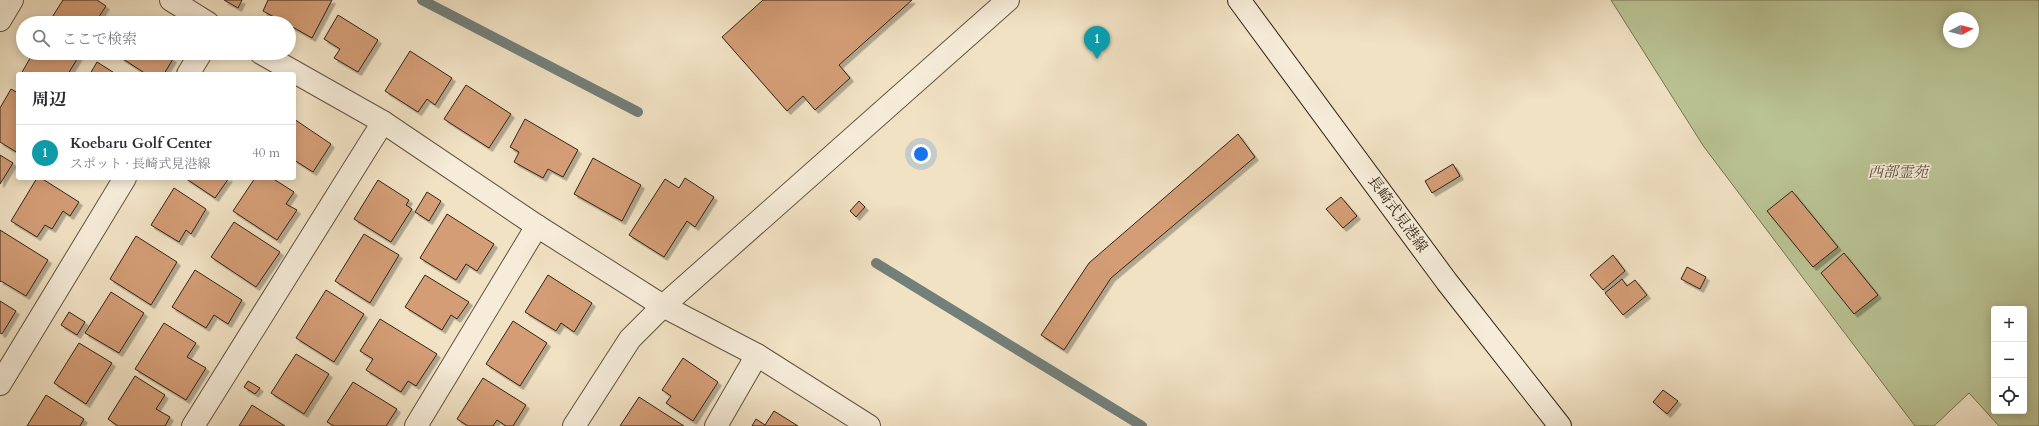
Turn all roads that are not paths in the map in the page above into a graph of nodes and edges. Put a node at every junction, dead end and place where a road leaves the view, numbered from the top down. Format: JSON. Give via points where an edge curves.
{"nodes":[{"id":1,"x":12,"y":0,"type":"edge"},
{"id":2,"x":171,"y":0,"type":"edge"},
{"id":3,"x":1008,"y":0,"type":"edge"},
{"id":4,"x":1239,"y":0,"type":"edge"},
{"id":5,"x":197,"y":16,"type":"edge"},
{"id":6,"x":0,"y":20,"type":"edge"},
{"id":7,"x":196,"y":60,"type":"edge"},
{"id":8,"x":273,"y":60,"type":"edge"},
{"id":9,"x":189,"y":72,"type":"edge"},
{"id":10,"x":295,"y":72,"type":"edge"},
{"id":11,"x":296,"y":73,"type":"edge"},
{"id":12,"x":383,"y":122,"type":"junction"},
{"id":13,"x":124,"y":180,"type":"edge"},
{"id":14,"x":537,"y":226,"type":"junction"},
{"id":15,"x":663,"y":306,"type":"junction"},
{"id":16,"x":757,"y":355,"type":"junction"},
{"id":17,"x":0,"y":384,"type":"edge"},
{"id":18,"x":193,"y":426,"type":"edge"},
{"id":19,"x":416,"y":426,"type":"edge"},
{"id":20,"x":574,"y":426,"type":"edge"},
{"id":21,"x":716,"y":426,"type":"edge"},
{"id":22,"x":869,"y":426,"type":"edge"},
{"id":23,"x":1560,"y":426,"type":"edge"}],
"edges":[{"from":1,"to":6,"type":"street"},
{"from":2,"to":5,"type":"street"},
{"from":3,"to":15,"type":"street"},
{"from":4,"to":23,"type":"street","name":"長崎式見港線","via":[[1447,282]]},
{"from":7,"to":9,"type":"street"},
{"from":8,"to":10,"type":"street"},
{"from":11,"to":12,"type":"street"},
{"from":12,"to":14,"type":"street"},
{"from":12,"to":18,"type":"street"},
{"from":13,"to":17,"type":"street"},
{"from":14,"to":15,"type":"street"},
{"from":14,"to":19,"type":"street"},
{"from":15,"to":16,"type":"street"},
{"from":15,"to":20,"type":"street","via":[[630,339]]},
{"from":16,"to":21,"type":"street"},
{"from":16,"to":22,"type":"street"}]}
